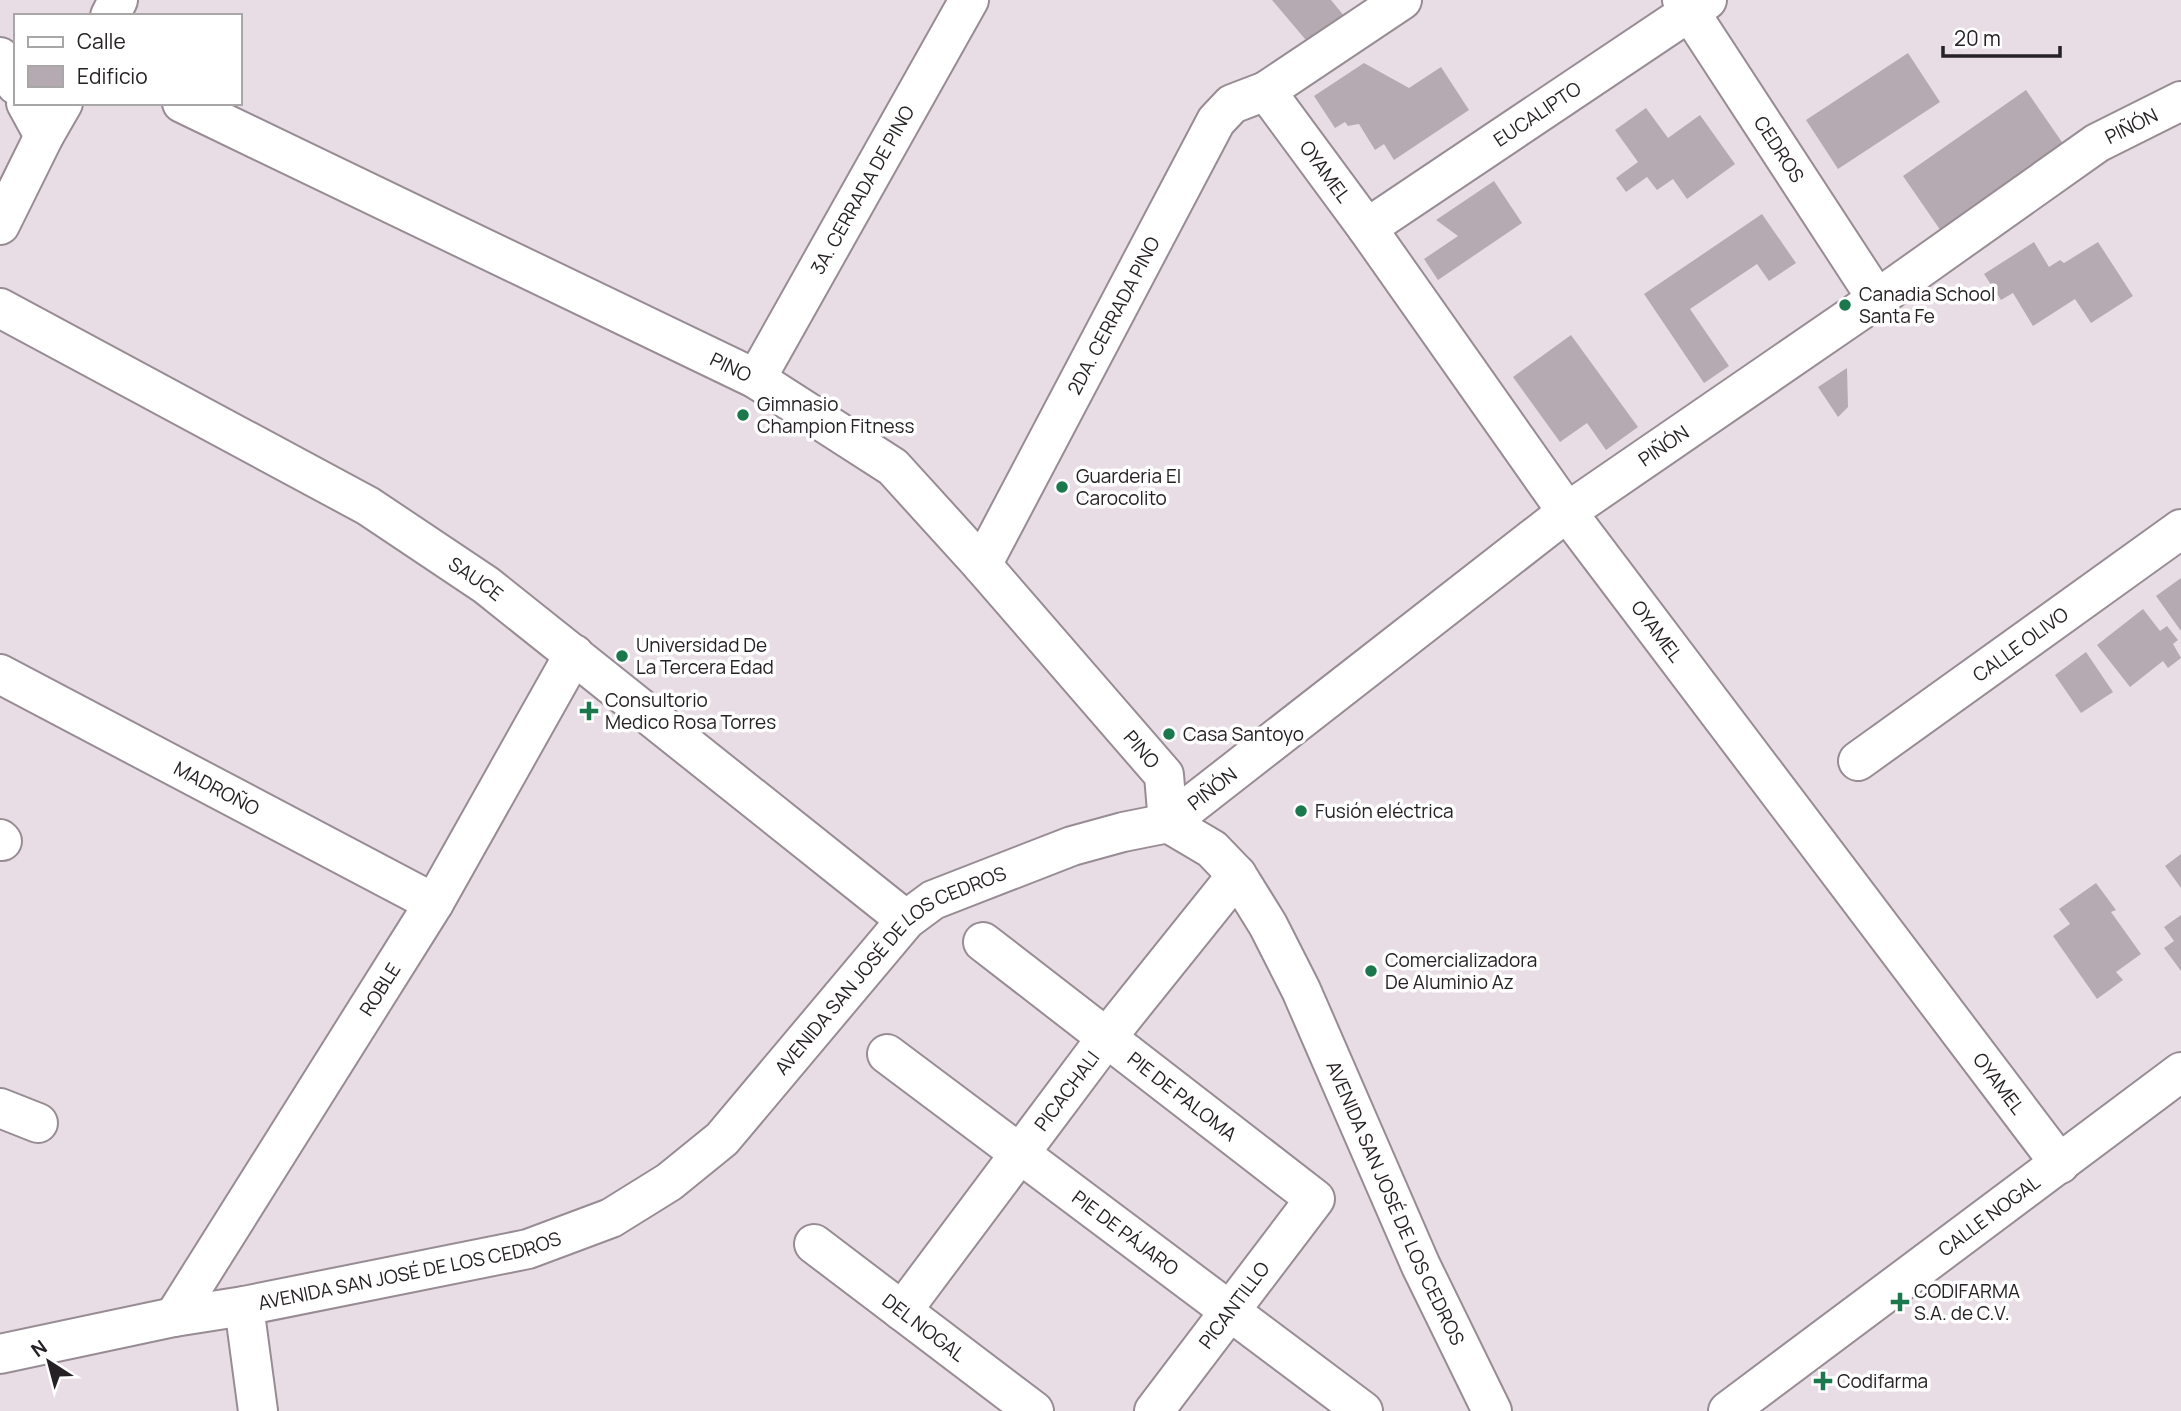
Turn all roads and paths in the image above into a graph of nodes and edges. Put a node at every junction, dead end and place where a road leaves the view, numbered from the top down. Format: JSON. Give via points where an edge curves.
{"nodes":[{"id":1,"x":969,"y":0,"type":"edge"},
{"id":2,"x":1402,"y":0,"type":"edge"},
{"id":3,"x":1693,"y":4,"type":"edge"},
{"id":4,"x":0,"y":57,"type":"edge"},
{"id":5,"x":14,"y":82,"type":"edge"},
{"id":6,"x":1266,"y":91,"type":"junction"},
{"id":7,"x":2181,"y":101,"type":"edge"},
{"id":8,"x":60,"y":105,"type":"edge"},
{"id":9,"x":186,"y":105,"type":"edge"},
{"id":10,"x":35,"y":119,"type":"edge"},
{"id":11,"x":0,"y":223,"type":"edge"},
{"id":12,"x":1367,"y":228,"type":"junction"},
{"id":13,"x":1877,"y":299,"type":"junction"},
{"id":14,"x":0,"y":308,"type":"edge"},
{"id":15,"x":755,"y":379,"type":"junction"},
{"id":16,"x":1567,"y":512,"type":"junction"},
{"id":17,"x":2181,"y":529,"type":"edge"},
{"id":18,"x":982,"y":565,"type":"junction"},
{"id":19,"x":574,"y":654,"type":"junction"},
{"id":20,"x":0,"y":674,"type":"edge"},
{"id":21,"x":1858,"y":761,"type":"dead end"},
{"id":22,"x":1168,"y":823,"type":"junction"},
{"id":23,"x":1237,"y":875,"type":"junction"},
{"id":24,"x":434,"y":903,"type":"junction"},
{"id":25,"x":906,"y":920,"type":"junction"},
{"id":26,"x":984,"y":942,"type":"dead end"},
{"id":27,"x":1107,"y":1037,"type":"junction"},
{"id":28,"x":887,"y":1054,"type":"dead end"},
{"id":29,"x":2181,"y":1072,"type":"edge"},
{"id":30,"x":0,"y":1108,"type":"edge"},
{"id":31,"x":38,"y":1123,"type":"dead end"},
{"id":32,"x":1020,"y":1156,"type":"junction"},
{"id":33,"x":2060,"y":1164,"type":"junction"},
{"id":34,"x":1315,"y":1199,"type":"joint"},
{"id":35,"x":814,"y":1244,"type":"dead end"},
{"id":36,"x":244,"y":1306,"type":"junction"},
{"id":37,"x":902,"y":1311,"type":"junction"},
{"id":38,"x":1229,"y":1312,"type":"junction"},
{"id":39,"x":174,"y":1317,"type":"junction"},
{"id":40,"x":0,"y":1354,"type":"edge"},
{"id":41,"x":258,"y":1411,"type":"edge"},
{"id":42,"x":1034,"y":1411,"type":"edge"},
{"id":43,"x":1154,"y":1411,"type":"edge"},
{"id":44,"x":1363,"y":1411,"type":"edge"},
{"id":45,"x":1492,"y":1411,"type":"edge"},
{"id":46,"x":1728,"y":1411,"type":"edge"}],
"edges":[{"from":1,"to":15,"type":"street","name":"3A. CERRADA DE PINO"},
{"from":2,"to":6,"type":"street","name":"2DA. CERRADA PINO"},
{"from":3,"to":12,"type":"street","name":"EUCALIPTO"},
{"from":3,"to":13,"type":"street","name":"CEDROS"},
{"from":4,"to":5,"type":"street"},
{"from":6,"to":12,"type":"street","name":"OYAMEL"},
{"from":6,"to":18,"type":"street","name":"2DA. CERRADA PINO","via":[[1232,104],[1216,121]]},
{"from":7,"to":13,"type":"street","name":"PIÑÓN","via":[[2097,143]]},
{"from":8,"to":10,"type":"street"},
{"from":9,"to":15,"type":"street","name":"PINO"},
{"from":10,"to":11,"type":"street"},
{"from":12,"to":16,"type":"street","name":"OYAMEL"},
{"from":13,"to":16,"type":"street","name":"PIÑÓN"},
{"from":14,"to":19,"type":"street","name":"SAUCE","via":[[368,506],[486,585]]},
{"from":15,"to":18,"type":"street","name":"PINO","via":[[892,467]]},
{"from":16,"to":22,"type":"street","name":"PIÑÓN"},
{"from":16,"to":33,"type":"street","name":"OYAMEL"},
{"from":17,"to":21,"type":"street","name":"CALLE OLIVO"},
{"from":18,"to":22,"type":"street","name":"PINO","via":[[1164,775]]},
{"from":19,"to":24,"type":"street","name":"ROBLE"},
{"from":19,"to":25,"type":"street","name":"SAUCE"},
{"from":20,"to":24,"type":"street","name":"MADROÑO"},
{"from":22,"to":23,"type":"street","name":"AVENIDA SAN JOSÉ DE LOS CEDROS","via":[[1212,849]]},
{"from":22,"to":25,"type":"street","name":"AVENIDA SAN JOSÉ DE LOS CEDROS","via":[[1072,846],[933,900]]},
{"from":23,"to":27,"type":"street","name":"PICACHALI"},
{"from":23,"to":45,"type":"street","name":"AVENIDA SAN JOSÉ DE LOS CEDROS","via":[[1301,990],[1421,1266]]},
{"from":24,"to":39,"type":"street","name":"ROBLE"},
{"from":25,"to":36,"type":"street","name":"AVENIDA SAN JOSÉ DE LOS CEDROS","via":[[722,1139],[668,1182],[611,1218],[528,1249]]},
{"from":26,"to":27,"type":"street","name":"PIE DE PALOMA"},
{"from":27,"to":32,"type":"street","name":"PICACHALI"},
{"from":27,"to":34,"type":"street","name":"PIE DE PALOMA"},
{"from":28,"to":32,"type":"street","name":"PIE DE PÁJARO"},
{"from":29,"to":33,"type":"street","name":"CALLE NOGAL"},
{"from":30,"to":31,"type":"street"},
{"from":32,"to":37,"type":"street","name":"PICACHALI"},
{"from":32,"to":38,"type":"street","name":"PIE DE PÁJARO"},
{"from":33,"to":46,"type":"street","name":"CALLE NOGAL"},
{"from":34,"to":38,"type":"street","name":"PICANTILLO"},
{"from":35,"to":37,"type":"street","name":"DEL NOGAL"},
{"from":36,"to":39,"type":"street","name":"AVENIDA SAN JOSÉ DE LOS CEDROS"},
{"from":36,"to":41,"type":"street"},
{"from":37,"to":42,"type":"street","name":"DEL NOGAL"},
{"from":38,"to":43,"type":"street","name":"PICANTILLO"},
{"from":38,"to":44,"type":"street","name":"PIE DE PÁJARO"},
{"from":39,"to":40,"type":"street","name":"AVENIDA SAN JOSÉ DE LOS CEDROS"}]}
